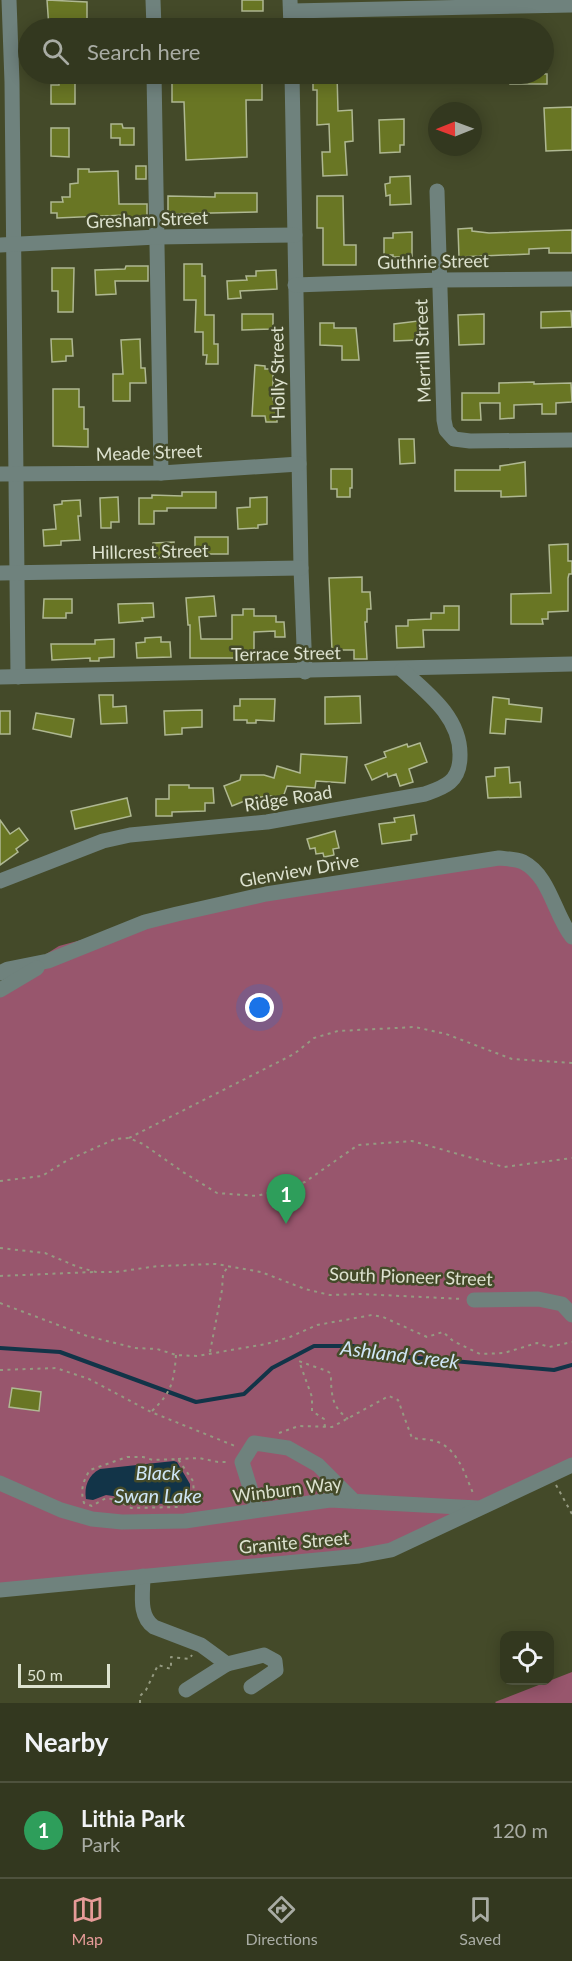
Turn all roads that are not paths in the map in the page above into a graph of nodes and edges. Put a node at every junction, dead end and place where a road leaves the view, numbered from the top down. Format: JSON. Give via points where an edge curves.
{"nodes":[{"id":1,"x":9,"y":0,"type":"edge"},
{"id":2,"x":153,"y":0,"type":"edge"},
{"id":3,"x":291,"y":5,"type":"edge"},
{"id":4,"x":572,"y":5,"type":"edge"},
{"id":5,"x":154,"y":18,"type":"edge"},
{"id":6,"x":6,"y":84,"type":"edge"},
{"id":7,"x":154,"y":84,"type":"edge"},
{"id":8,"x":292,"y":84,"type":"edge"},
{"id":9,"x":437,"y":191,"type":"dead end"},
{"id":10,"x":295,"y":235,"type":"junction"},
{"id":11,"x":157,"y":237,"type":"junction"},
{"id":12,"x":7,"y":245,"type":"edge"},
{"id":13,"x":572,"y":279,"type":"edge"},
{"id":14,"x":440,"y":280,"type":"junction"},
{"id":15,"x":295,"y":285,"type":"junction"},
{"id":16,"x":8,"y":356,"type":"edge"},
{"id":17,"x":572,"y":440,"type":"edge"},
{"id":18,"x":299,"y":464,"type":"junction"},
{"id":19,"x":161,"y":473,"type":"junction"},
{"id":20,"x":0,"y":474,"type":"edge"},
{"id":21,"x":16,"y":475,"type":"junction"},
{"id":22,"x":301,"y":568,"type":"junction"},
{"id":23,"x":0,"y":573,"type":"edge"},
{"id":24,"x":18,"y":573,"type":"junction"},
{"id":25,"x":572,"y":664,"type":"edge"},
{"id":26,"x":402,"y":670,"type":"junction"},
{"id":27,"x":305,"y":672,"type":"junction"},
{"id":28,"x":0,"y":677,"type":"edge"},
{"id":29,"x":18,"y":677,"type":"junction"},
{"id":30,"x":0,"y":881,"type":"edge"},
{"id":31,"x":572,"y":937,"type":"edge"},
{"id":32,"x":48,"y":961,"type":"junction"},
{"id":33,"x":0,"y":973,"type":"edge"},
{"id":34,"x":0,"y":990,"type":"edge"},
{"id":35,"x":474,"y":1300,"type":"road end"},
{"id":36,"x":572,"y":1315,"type":"edge"},
{"id":37,"x":572,"y":1465,"type":"edge"},
{"id":38,"x":0,"y":1483,"type":"edge"},
{"id":39,"x":353,"y":1500,"type":"junction"},
{"id":40,"x":477,"y":1503,"type":"junction"},
{"id":41,"x":257,"y":1510,"type":"junction"},
{"id":42,"x":143,"y":1576,"type":"junction"},
{"id":43,"x":0,"y":1590,"type":"edge"},
{"id":44,"x":227,"y":1664,"type":"junction"},
{"id":45,"x":251,"y":1687,"type":"dead end"},
{"id":46,"x":186,"y":1690,"type":"dead end"}],
"edges":[{"from":1,"to":6,"type":"street"},
{"from":2,"to":5,"type":"street"},
{"from":3,"to":4,"type":"street"},
{"from":6,"to":12,"type":"street"},
{"from":7,"to":11,"type":"street"},
{"from":8,"to":10,"type":"street","name":"Holly Street"},
{"from":9,"to":14,"type":"street","name":"Merrill Street"},
{"from":10,"to":11,"type":"street","name":"Gresham Street"},
{"from":10,"to":15,"type":"street","name":"Holly Street"},
{"from":11,"to":12,"type":"street","name":"Gresham Street"},
{"from":11,"to":19,"type":"street"},
{"from":12,"to":16,"type":"street"},
{"from":13,"to":14,"type":"street","name":"Guthrie Street"},
{"from":14,"to":15,"type":"street","name":"Guthrie Street"},
{"from":14,"to":17,"type":"street","name":"Merrill Street","via":[[444,420],[450,436],[470,441]]},
{"from":15,"to":18,"type":"street","name":"Holly Street"},
{"from":16,"to":21,"type":"street"},
{"from":18,"to":19,"type":"street","name":"Meade Street"},
{"from":18,"to":22,"type":"street","name":"Holly Street"},
{"from":19,"to":21,"type":"street","name":"Meade Street"},
{"from":20,"to":21,"type":"street","name":"Meade Street"},
{"from":21,"to":24,"type":"street"},
{"from":22,"to":24,"type":"street","name":"Hillcrest Street"},
{"from":22,"to":27,"type":"street","name":"Holly Street"},
{"from":23,"to":24,"type":"street","name":"Hillcrest Street"},
{"from":24,"to":29,"type":"street"},
{"from":25,"to":26,"type":"street","name":"Terrace Street"},
{"from":26,"to":27,"type":"street","name":"Terrace Street"},
{"from":26,"to":30,"type":"street","name":"Ridge Road","via":[[434,699],[456,732],[460,745],[458,771],[444,786],[425,794],[285,819],[130,835],[103,841]]},
{"from":27,"to":29,"type":"street","name":"Terrace Street"},
{"from":28,"to":29,"type":"street","name":"Terrace Street"},
{"from":31,"to":32,"type":"street","name":"Glenview Drive","via":[[534,870],[521,861],[499,858],[266,894],[177,914],[145,922]]},
{"from":32,"to":33,"type":"street","name":"Glenview Drive"},
{"from":32,"to":34,"type":"street"},
{"from":35,"to":36,"type":"street","name":"South Pioneer Street","via":[[538,1299],[562,1304]]},
{"from":37,"to":40,"type":"street","name":"Granite Street"},
{"from":38,"to":41,"type":"street","name":"Winburn Way","via":[[92,1519],[185,1521]]},
{"from":39,"to":40,"type":"street","name":"Winburn Way"},
{"from":39,"to":41,"type":"street","name":"Winburn Way"},
{"from":39,"to":41,"type":"street","via":[[318,1466],[288,1448],[254,1443],[242,1462]]},
{"from":40,"to":42,"type":"street","name":"Granite Street","via":[[391,1550]]},
{"from":42,"to":43,"type":"street","name":"Granite Street"},
{"from":42,"to":44,"type":"street","via":[[147,1623],[207,1648]]},
{"from":44,"to":45,"type":"street","via":[[264,1655],[275,1661],[276,1670]]},
{"from":44,"to":46,"type":"street"}]}
